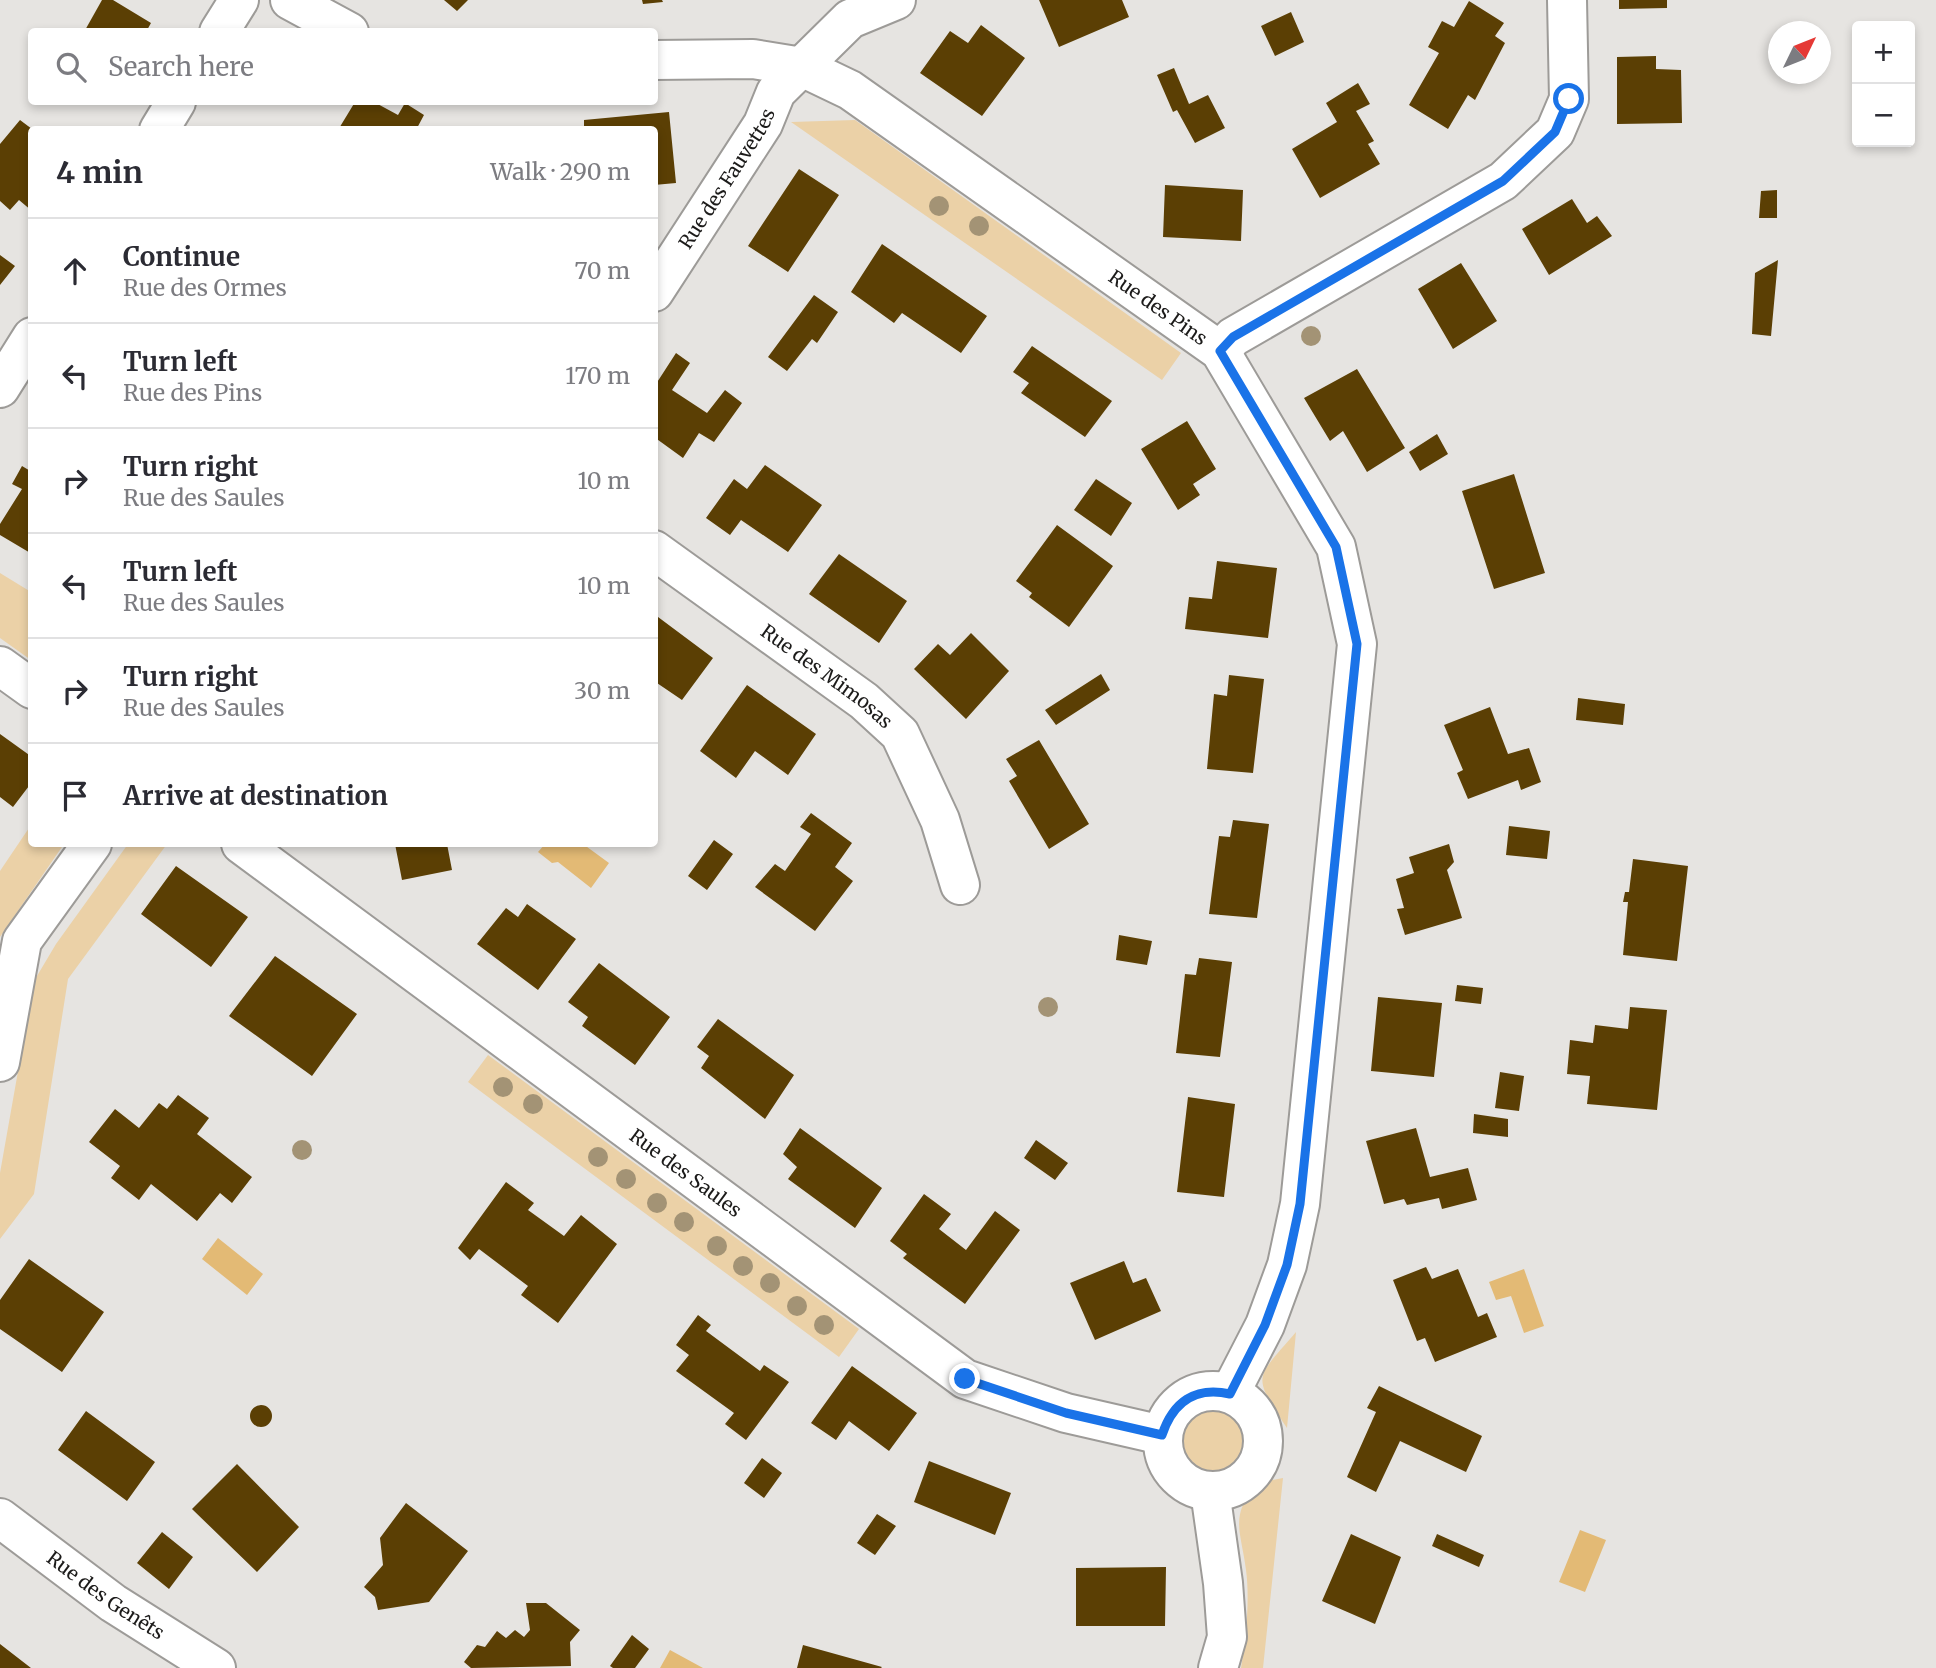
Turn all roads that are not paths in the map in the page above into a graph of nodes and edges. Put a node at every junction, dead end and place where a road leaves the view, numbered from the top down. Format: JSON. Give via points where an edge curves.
{"nodes":[{"id":1,"x":239,"y":0,"type":"edge"},
{"id":2,"x":290,"y":0,"type":"edge"},
{"id":3,"x":896,"y":0,"type":"edge"},
{"id":4,"x":1567,"y":0,"type":"edge"},
{"id":5,"x":222,"y":28,"type":"edge"},
{"id":6,"x":342,"y":28,"type":"edge"},
{"id":7,"x":658,"y":60,"type":"edge"},
{"id":8,"x":802,"y":66,"type":"junction"},
{"id":9,"x":174,"y":105,"type":"edge"},
{"id":10,"x":161,"y":126,"type":"edge"},
{"id":11,"x":658,"y":286,"type":"edge"},
{"id":12,"x":28,"y":343,"type":"edge"},
{"id":13,"x":1220,"y":351,"type":"junction"},
{"id":14,"x":0,"y":388,"type":"edge"},
{"id":15,"x":658,"y":553,"type":"edge"},
{"id":16,"x":0,"y":666,"type":"edge"},
{"id":17,"x":28,"y":686,"type":"edge"},
{"id":18,"x":90,"y":847,"type":"edge"},
{"id":19,"x":252,"y":847,"type":"edge"},
{"id":20,"x":283,"y":856,"type":"edge"},
{"id":21,"x":960,"y":885,"type":"dead end"},
{"id":22,"x":0,"y":1062,"type":"edge"},
{"id":23,"x":1230,"y":1394,"type":"junction"},
{"id":24,"x":1162,"y":1435,"type":"junction"},
{"id":25,"x":1210,"y":1491,"type":"junction"},
{"id":26,"x":0,"y":1519,"type":"edge"},
{"id":27,"x":216,"y":1668,"type":"edge"},
{"id":28,"x":1218,"y":1668,"type":"edge"}],
"edges":[{"from":1,"to":5,"type":"street"},
{"from":2,"to":6,"type":"street"},
{"from":3,"to":8,"type":"street","name":"Rue des Fauvettes","via":[[850,19]]},
{"from":4,"to":13,"type":"street","via":[[1569,99],[1555,132],[1503,181],[1233,337]]},
{"from":7,"to":8,"type":"street","name":"Rue des Pins","via":[[753,59]]},
{"from":8,"to":11,"type":"street","name":"Rue des Fauvettes","via":[[776,92],[763,124]]},
{"from":8,"to":13,"type":"street","name":"Rue des Pins","via":[[850,90]]},
{"from":9,"to":10,"type":"street"},
{"from":12,"to":14,"type":"street"},
{"from":13,"to":23,"type":"street","name":"Rue des Pins","via":[[1336,547],[1357,644],[1300,1204],[1287,1265],[1265,1325]]},
{"from":15,"to":21,"type":"street","name":"Rue des Mimosas","via":[[864,701],[900,734],[940,820]]},
{"from":16,"to":17,"type":"street"},
{"from":18,"to":22,"type":"street","via":[[22,941]]},
{"from":19,"to":20,"type":"street","name":"Rue des Saules"},
{"from":20,"to":24,"type":"street","name":"Rue des Saules","via":[[965,1379],[1066,1413]]},
{"from":23,"to":24,"type":"street","via":[[1208,1391],[1186,1398],[1175,1407]]},
{"from":23,"to":25,"type":"street","via":[[1255,1413],[1263,1444],[1252,1472],[1240,1484]]},
{"from":24,"to":25,"type":"street","via":[[1169,1466],[1180,1479]]},
{"from":25,"to":28,"type":"street","via":[[1227,1637]]},
{"from":26,"to":27,"type":"street","name":"Rue des Genêts","via":[[113,1603]]}]}
